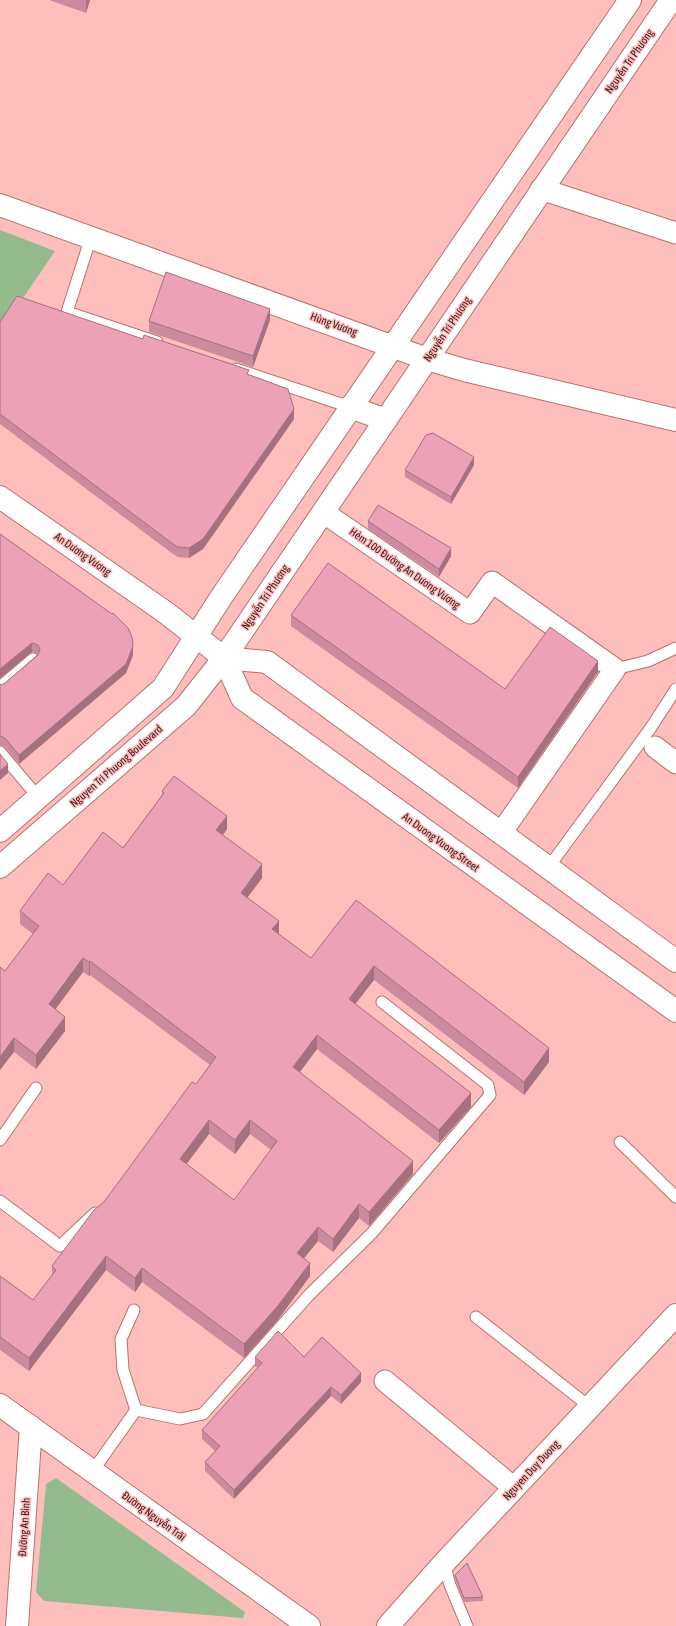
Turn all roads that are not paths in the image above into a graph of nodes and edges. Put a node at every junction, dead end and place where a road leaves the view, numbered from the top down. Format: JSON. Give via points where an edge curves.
{"nodes":[{"id":1,"x":630,"y":0,"type":"edge"},
{"id":2,"x":671,"y":0,"type":"edge"},
{"id":3,"x":513,"y":170,"type":"junction"},
{"id":4,"x":541,"y":189,"type":"junction"},
{"id":5,"x":0,"y":205,"type":"edge"},
{"id":6,"x":676,"y":233,"type":"edge"},
{"id":7,"x":91,"y":237,"type":"junction"},
{"id":8,"x":392,"y":345,"type":"junction"},
{"id":9,"x":171,"y":347,"type":"edge"},
{"id":10,"x":427,"y":359,"type":"junction"},
{"id":11,"x":223,"y":364,"type":"edge"},
{"id":12,"x":350,"y":407,"type":"junction"},
{"id":13,"x":386,"y":420,"type":"junction"},
{"id":14,"x":676,"y":420,"type":"edge"},
{"id":15,"x":0,"y":497,"type":"edge"},
{"id":16,"x":323,"y":512,"type":"junction"},
{"id":17,"x":196,"y":635,"type":"junction"},
{"id":18,"x":676,"y":648,"type":"edge"},
{"id":19,"x":224,"y":658,"type":"junction"},
{"id":20,"x":33,"y":659,"type":"edge"},
{"id":21,"x":616,"y":669,"type":"junction"},
{"id":22,"x":0,"y":687,"type":"edge"},
{"id":23,"x":676,"y":689,"type":"edge"},
{"id":24,"x":655,"y":747,"type":"dead end"},
{"id":25,"x":0,"y":752,"type":"edge"},
{"id":26,"x":676,"y":763,"type":"edge"},
{"id":27,"x":38,"y":798,"type":"junction"},
{"id":28,"x":0,"y":831,"type":"edge"},
{"id":29,"x":501,"y":833,"type":"junction"},
{"id":30,"x":0,"y":867,"type":"edge"},
{"id":31,"x":548,"y":868,"type":"junction"},
{"id":32,"x":676,"y":961,"type":"edge"},
{"id":33,"x":382,"y":1002,"type":"dead end"},
{"id":34,"x":676,"y":1011,"type":"edge"},
{"id":35,"x":36,"y":1088,"type":"dead end"},
{"id":36,"x":0,"y":1140,"type":"edge"},
{"id":37,"x":620,"y":1142,"type":"dead end"},
{"id":38,"x":676,"y":1197,"type":"edge"},
{"id":39,"x":0,"y":1201,"type":"edge"},
{"id":40,"x":102,"y":1205,"type":"edge"},
{"id":41,"x":134,"y":1310,"type":"dead end"},
{"id":42,"x":676,"y":1315,"type":"edge"},
{"id":43,"x":476,"y":1317,"type":"dead end"},
{"id":44,"x":385,"y":1381,"type":"dead end"},
{"id":45,"x":0,"y":1405,"type":"edge"},
{"id":46,"x":590,"y":1407,"type":"junction"},
{"id":47,"x":136,"y":1410,"type":"junction"},
{"id":48,"x":31,"y":1427,"type":"junction"},
{"id":49,"x":92,"y":1472,"type":"junction"},
{"id":50,"x":514,"y":1488,"type":"junction"},
{"id":51,"x":444,"y":1563,"type":"junction"},
{"id":52,"x":17,"y":1626,"type":"edge"},
{"id":53,"x":309,"y":1626,"type":"edge"},
{"id":54,"x":388,"y":1626,"type":"edge"},
{"id":55,"x":467,"y":1626,"type":"edge"}],
"edges":[{"from":1,"to":3,"type":"main road"},
{"from":2,"to":4,"type":"main road","name":"Nguyễn Tri Phương"},
{"from":3,"to":4,"type":"main road"},
{"from":3,"to":8,"type":"main road"},
{"from":4,"to":6,"type":"street"},
{"from":4,"to":10,"type":"main road","name":"Nguyễn Tri Phương"},
{"from":5,"to":7,"type":"main road","name":"Hùng Vương"},
{"from":7,"to":8,"type":"main road","name":"Hùng Vương"},
{"from":7,"to":9,"type":"lane","via":[[67,312]]},
{"from":8,"to":10,"type":"main road","name":"Hùng Vương"},
{"from":8,"to":12,"type":"main road"},
{"from":10,"to":13,"type":"main road","name":"Nguyễn Tri Phương"},
{"from":10,"to":14,"type":"main road","name":"Hùng Vương"},
{"from":11,"to":12,"type":"lane"},
{"from":12,"to":13,"type":"main road"},
{"from":12,"to":17,"type":"main road"},
{"from":13,"to":16,"type":"main road","name":"Nguyễn Tri Phương"},
{"from":15,"to":17,"type":"main road","name":"An Dương Vương"},
{"from":16,"to":19,"type":"main road","name":"Nguyễn Tri Phương"},
{"from":16,"to":21,"type":"street","name":"Hẻm 100 Đường An Dương Vương","via":[[470,613],[492,582]]},
{"from":17,"to":19,"type":"main road","name":"An Duong Vuong Street"},
{"from":17,"to":27,"type":"main road","via":[[163,688]]},
{"from":18,"to":21,"type":"lane","via":[[648,661]]},
{"from":19,"to":29,"type":"main road","via":[[267,662]]},
{"from":19,"to":30,"type":"main road","name":"Nguyen Tri Phuong Boulevard","via":[[181,711]]},
{"from":19,"to":34,"type":"main road","name":"An Duong Vuong Street","via":[[242,698]]},
{"from":20,"to":22,"type":"lane"},
{"from":21,"to":29,"type":"street"},
{"from":23,"to":31,"type":"lane","via":[[650,729]]},
{"from":24,"to":26,"type":"street"},
{"from":25,"to":27,"type":"lane"},
{"from":27,"to":28,"type":"main road"},
{"from":29,"to":31,"type":"main road"},
{"from":31,"to":32,"type":"main road"},
{"from":33,"to":47,"type":"lane","via":[[488,1085],[490,1095],[372,1233],[309,1295],[203,1414],[180,1419]]},
{"from":35,"to":36,"type":"lane"},
{"from":37,"to":38,"type":"lane"},
{"from":39,"to":40,"type":"lane","via":[[60,1246]]},
{"from":41,"to":47,"type":"lane","via":[[121,1339],[123,1370]]},
{"from":42,"to":46,"type":"main road","name":"Nguyen Duy Duong"},
{"from":43,"to":46,"type":"lane"},
{"from":44,"to":50,"type":"street"},
{"from":45,"to":48,"type":"main road","name":"Đường Nguyễn Trãi"},
{"from":46,"to":50,"type":"main road","name":"Nguyen Duy Duong"},
{"from":47,"to":49,"type":"lane"},
{"from":48,"to":49,"type":"main road","name":"Đường Nguyễn Trãi"},
{"from":48,"to":52,"type":"main road","name":"Đường An Bình"},
{"from":49,"to":53,"type":"main road","name":"Đường Nguyễn Trãi"},
{"from":50,"to":51,"type":"main road","name":"Nguyen Duy Duong"},
{"from":51,"to":54,"type":"main road","name":"Nguyen Duy Duong"},
{"from":51,"to":55,"type":"lane"}]}
